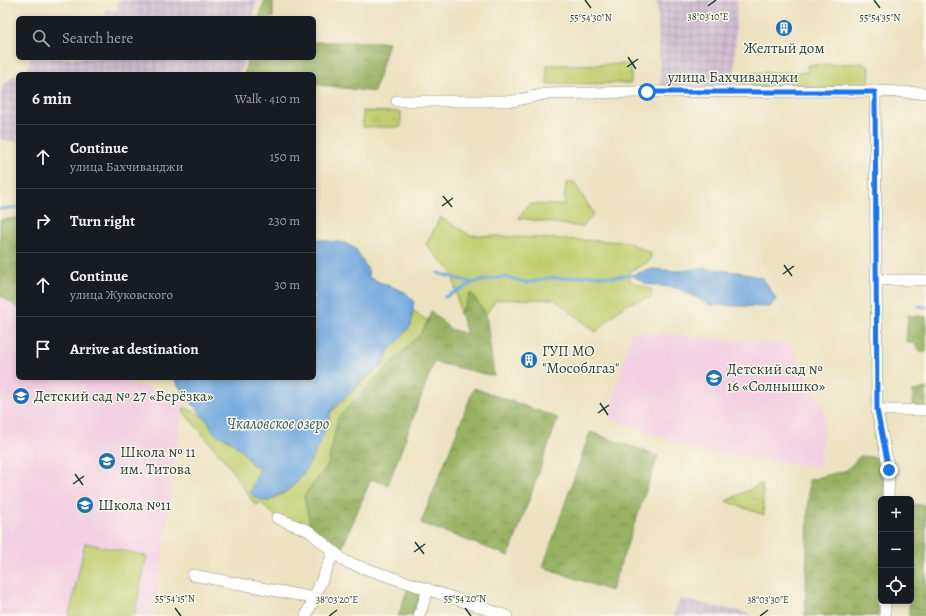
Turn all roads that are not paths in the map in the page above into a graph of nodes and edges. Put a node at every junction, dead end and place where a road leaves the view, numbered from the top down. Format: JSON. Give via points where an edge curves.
{"nodes":[{"id":1,"x":875,"y":92,"type":"junction"},
{"id":2,"x":926,"y":93,"type":"edge"},
{"id":3,"x":397,"y":101,"type":"dead end"},
{"id":4,"x":877,"y":280,"type":"junction"},
{"id":5,"x":926,"y":280,"type":"edge"},
{"id":6,"x":877,"y":410,"type":"junction"},
{"id":7,"x":926,"y":410,"type":"edge"},
{"id":8,"x":888,"y":496,"type":"edge"},
{"id":9,"x":277,"y":518,"type":"dead end"},
{"id":10,"x":334,"y":552,"type":"junction"},
{"id":11,"x":193,"y":575,"type":"dead end"},
{"id":12,"x":428,"y":589,"type":"junction"},
{"id":13,"x":314,"y":598,"type":"junction"},
{"id":14,"x":885,"y":604,"type":"edge"},
{"id":15,"x":306,"y":616,"type":"edge"},
{"id":16,"x":419,"y":616,"type":"edge"},
{"id":17,"x":507,"y":616,"type":"edge"},
{"id":18,"x":885,"y":616,"type":"edge"}],
"edges":[{"from":1,"to":2,"type":"street","name":"улица Бахчиванджи"},
{"from":1,"to":3,"type":"street","name":"улица Бахчиванджи","via":[[552,93],[513,101]]},
{"from":1,"to":4,"type":"street"},
{"from":4,"to":5,"type":"street"},
{"from":4,"to":6,"type":"street"},
{"from":6,"to":7,"type":"street"},
{"from":6,"to":8,"type":"street","via":[[889,470]]},
{"from":9,"to":10,"type":"street","via":[[309,531]]},
{"from":10,"to":12,"type":"street","via":[[346,562]]},
{"from":10,"to":13,"type":"street"},
{"from":11,"to":13,"type":"street"},
{"from":12,"to":16,"type":"street"},
{"from":12,"to":17,"type":"street"},
{"from":13,"to":15,"type":"street"},
{"from":14,"to":18,"type":"street"}]}
